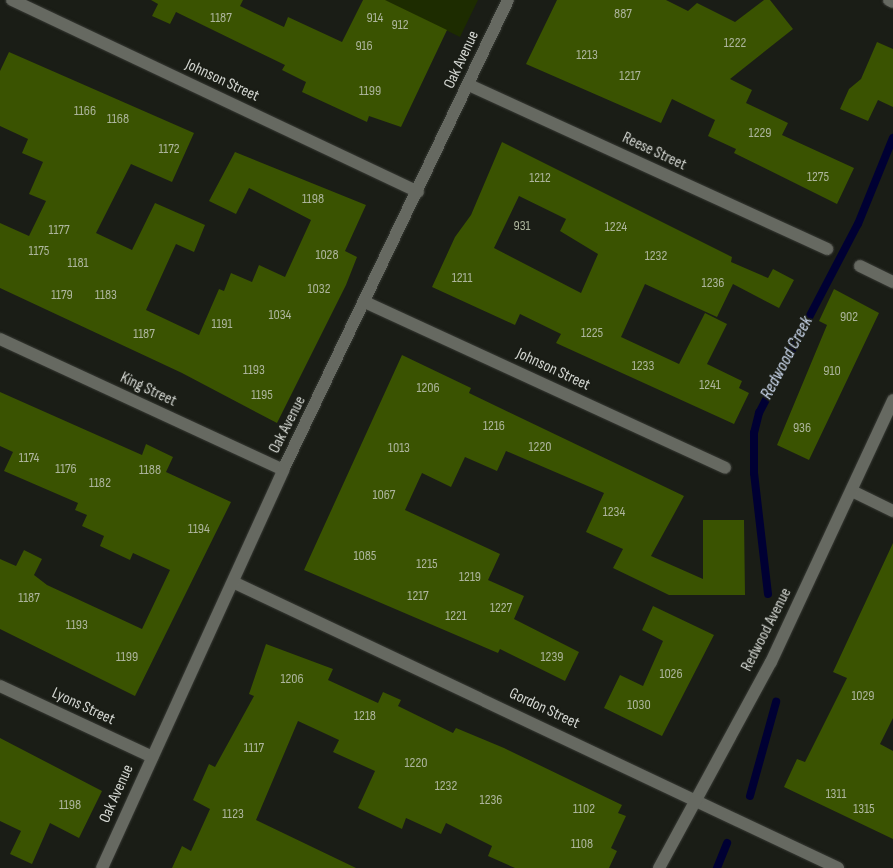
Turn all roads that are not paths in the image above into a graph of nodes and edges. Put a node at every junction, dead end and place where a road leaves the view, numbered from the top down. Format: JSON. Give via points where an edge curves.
{"nodes":[{"id":1,"x":12,"y":0,"type":"edge"},
{"id":2,"x":508,"y":0,"type":"edge"},
{"id":3,"x":889,"y":0,"type":"edge"},
{"id":4,"x":893,"y":2,"type":"edge"},
{"id":5,"x":469,"y":85,"type":"junction"},
{"id":6,"x":418,"y":192,"type":"junction"},
{"id":7,"x":826,"y":249,"type":"dead end"},
{"id":8,"x":860,"y":266,"type":"dead end"},
{"id":9,"x":893,"y":282,"type":"edge"},
{"id":10,"x":367,"y":303,"type":"junction"},
{"id":11,"x":0,"y":340,"type":"edge"},
{"id":12,"x":893,"y":400,"type":"edge"},
{"id":13,"x":724,"y":468,"type":"dead end"},
{"id":14,"x":283,"y":470,"type":"junction"},
{"id":15,"x":852,"y":492,"type":"junction"},
{"id":16,"x":893,"y":511,"type":"edge"},
{"id":17,"x":234,"y":583,"type":"junction"},
{"id":18,"x":0,"y":686,"type":"edge"},
{"id":19,"x":152,"y":757,"type":"junction"},
{"id":20,"x":694,"y":798,"type":"junction"},
{"id":21,"x":102,"y":868,"type":"edge"},
{"id":22,"x":659,"y":868,"type":"edge"},
{"id":23,"x":838,"y":868,"type":"edge"}],
"edges":[{"from":1,"to":6,"type":"street","name":"Johnson Street"},
{"from":2,"to":5,"type":"street","name":"Oak Avenue"},
{"from":3,"to":4,"type":"street"},
{"from":5,"to":6,"type":"street","name":"Oak Avenue"},
{"from":5,"to":7,"type":"street","name":"Reese Street"},
{"from":6,"to":10,"type":"street","name":"Oak Avenue"},
{"from":8,"to":9,"type":"street"},
{"from":10,"to":13,"type":"street","name":"Johnson Street"},
{"from":10,"to":14,"type":"street","name":"Oak Avenue"},
{"from":11,"to":14,"type":"street","name":"King Street"},
{"from":12,"to":15,"type":"street","name":"Redwood Avenue"},
{"from":14,"to":17,"type":"street","name":"Oak Avenue"},
{"from":15,"to":16,"type":"street"},
{"from":15,"to":20,"type":"street","name":"Redwood Avenue","via":[[771,662]]},
{"from":17,"to":19,"type":"street","name":"Oak Avenue"},
{"from":17,"to":20,"type":"street","name":"Gordon Street"},
{"from":18,"to":19,"type":"street","name":"Lyons Street"},
{"from":19,"to":21,"type":"street","name":"Oak Avenue"},
{"from":20,"to":22,"type":"street","name":"Redwood Avenue"},
{"from":20,"to":23,"type":"street","name":"Gordon Street"}]}
